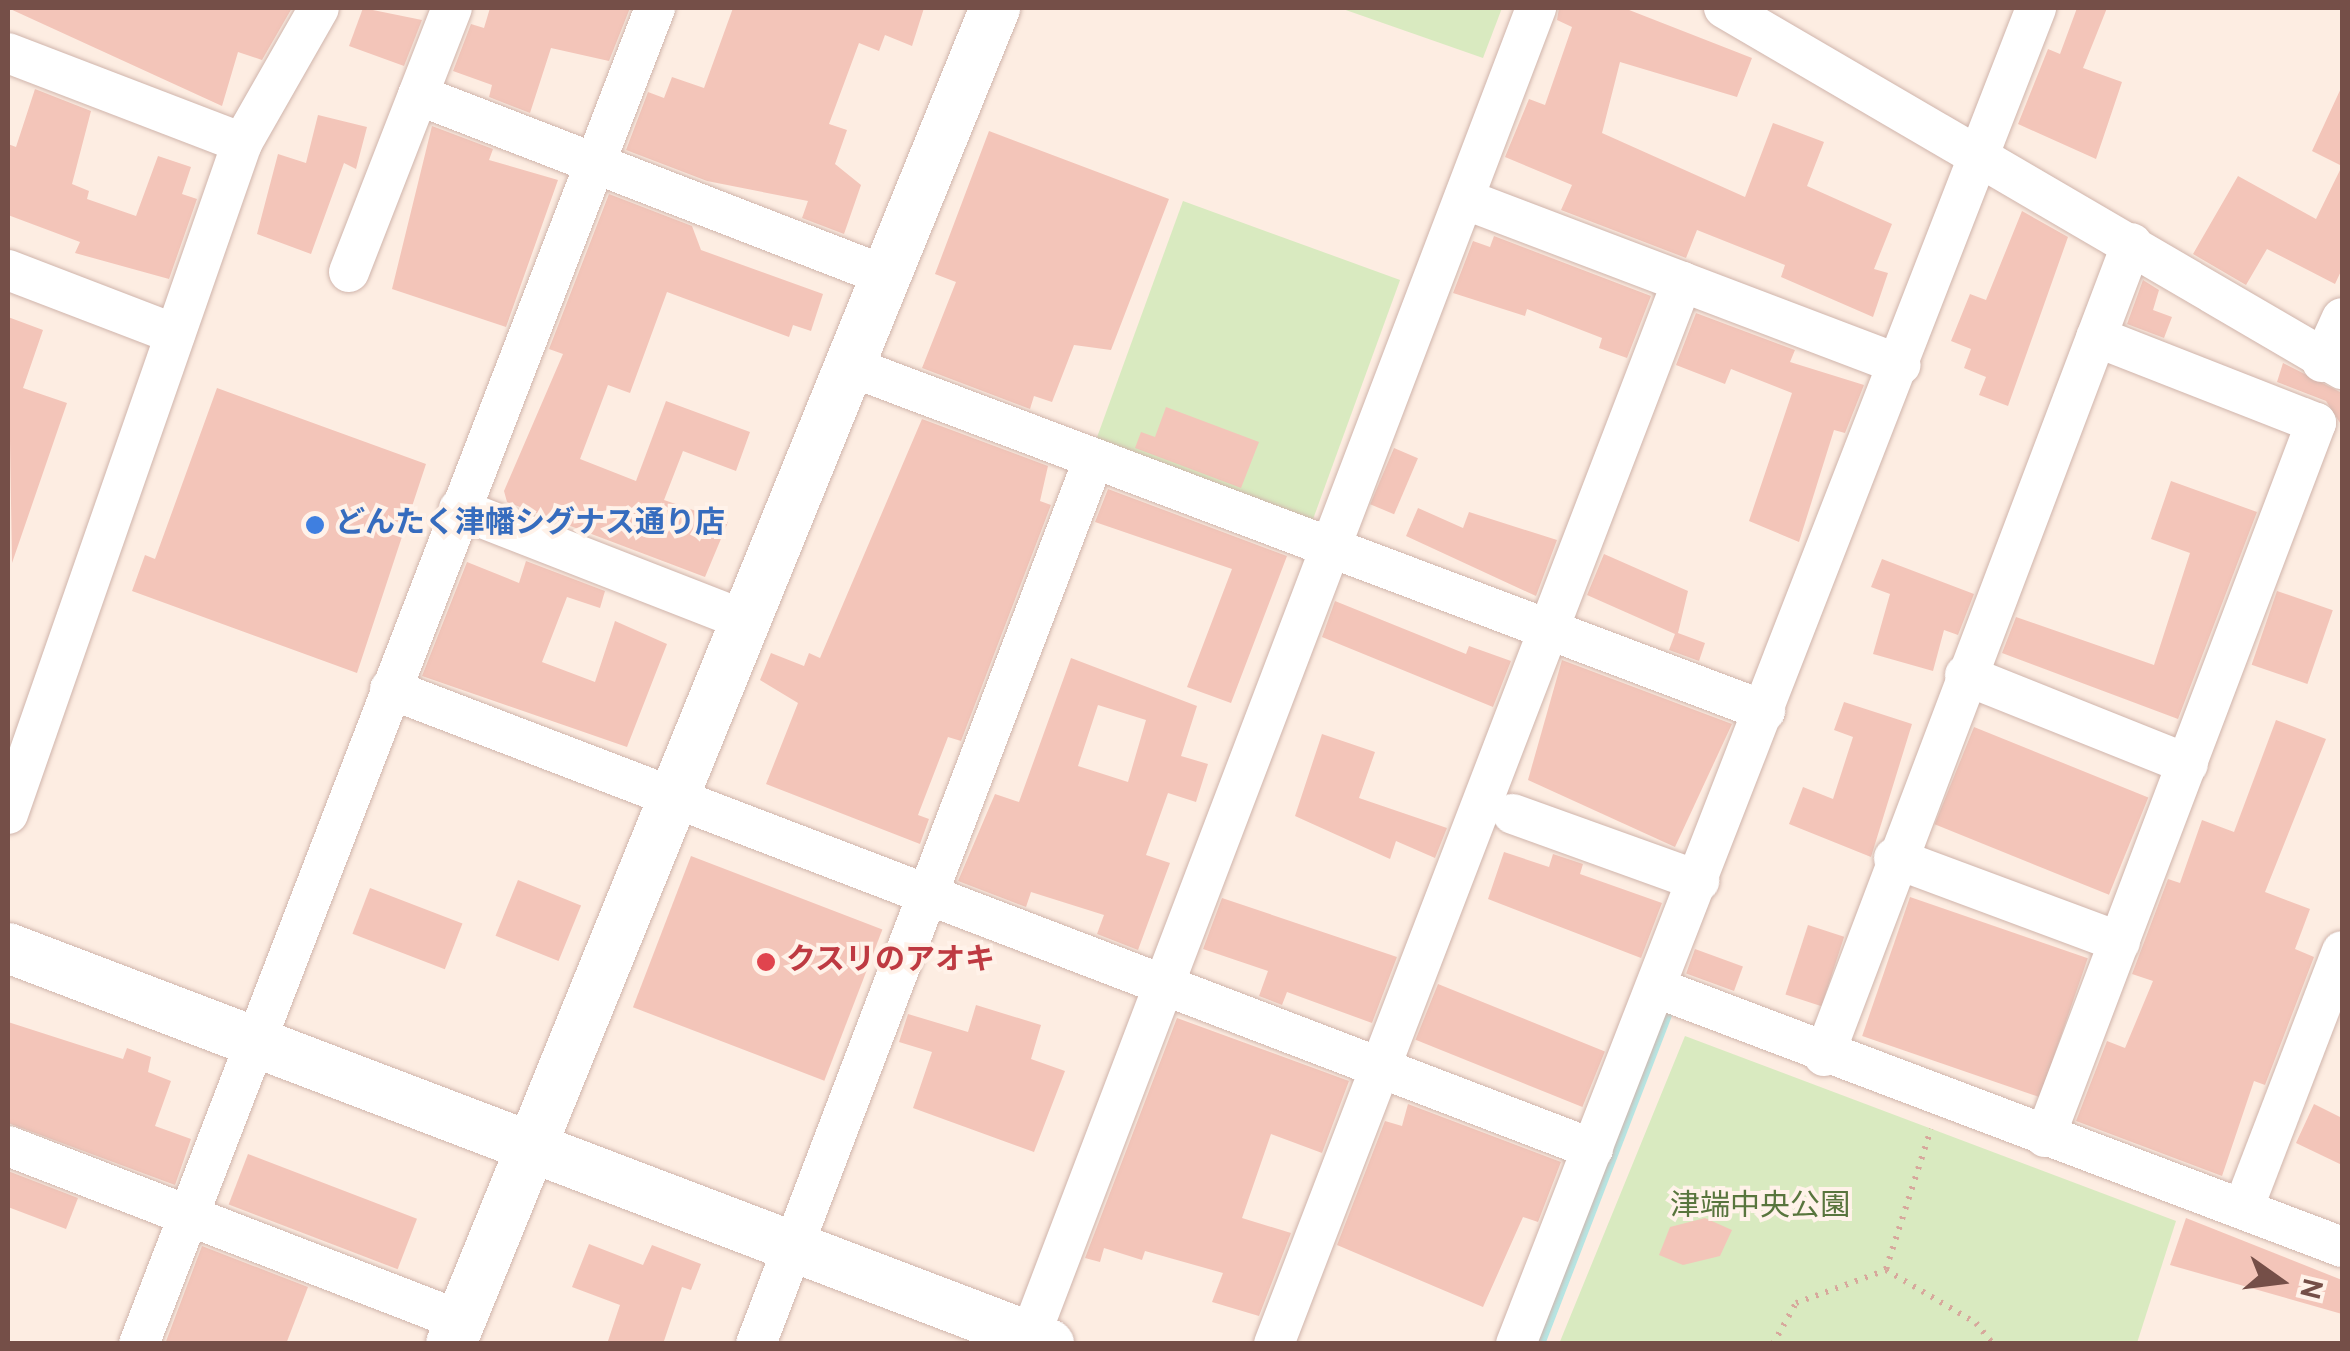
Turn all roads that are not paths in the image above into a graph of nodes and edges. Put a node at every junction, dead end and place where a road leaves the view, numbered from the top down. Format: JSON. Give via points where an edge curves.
{"nodes":[{"id":1,"x":318,"y":8,"type":"edge"},
{"id":2,"x":452,"y":8,"type":"edge"},
{"id":3,"x":655,"y":8,"type":"edge"},
{"id":4,"x":994,"y":8,"type":"edge"},
{"id":5,"x":1536,"y":8,"type":"edge"},
{"id":6,"x":1724,"y":8,"type":"edge"},
{"id":7,"x":2036,"y":8,"type":"edge"},
{"id":8,"x":8,"y":53,"type":"edge"},
{"id":9,"x":418,"y":95,"type":"junction"},
{"id":10,"x":242,"y":143,"type":"junction"},
{"id":11,"x":1982,"y":152,"type":"junction"},
{"id":12,"x":596,"y":163,"type":"junction"},
{"id":13,"x":1464,"y":199,"type":"junction"},
{"id":14,"x":2132,"y":243,"type":"junction"},
{"id":15,"x":8,"y":270,"type":"edge"},
{"id":16,"x":349,"y":272,"type":"dead end"},
{"id":17,"x":886,"y":276,"type":"junction"},
{"id":18,"x":1682,"y":282,"type":"junction"},
{"id":19,"x":2342,"y":318,"type":"edge"},
{"id":20,"x":175,"y":334,"type":"junction"},
{"id":21,"x":2096,"y":337,"type":"junction"},
{"id":22,"x":1900,"y":364,"type":"junction"},
{"id":23,"x":849,"y":366,"type":"junction"},
{"id":24,"x":2332,"y":366,"type":"edge"},
{"id":25,"x":1092,"y":461,"type":"junction"},
{"id":26,"x":459,"y":508,"type":"junction"},
{"id":27,"x":1332,"y":548,"type":"junction"},
{"id":28,"x":744,"y":620,"type":"junction"},
{"id":29,"x":1550,"y":630,"type":"junction"},
{"id":30,"x":1965,"y":676,"type":"junction"},
{"id":31,"x":390,"y":690,"type":"junction"},
{"id":32,"x":1765,"y":711,"type":"junction"},
{"id":33,"x":2188,"y":764,"type":"junction"},
{"id":34,"x":667,"y":798,"type":"junction"},
{"id":35,"x":8,"y":814,"type":"edge"},
{"id":36,"x":1513,"y":814,"type":"dead end"},
{"id":37,"x":1894,"y":858,"type":"junction"},
{"id":38,"x":1699,"y":882,"type":"junction"},
{"id":39,"x":924,"y":896,"type":"junction"},
{"id":40,"x":2120,"y":942,"type":"junction"},
{"id":41,"x":8,"y":948,"type":"edge"},
{"id":42,"x":2342,"y":952,"type":"edge"},
{"id":43,"x":1164,"y":986,"type":"junction"},
{"id":44,"x":1657,"y":988,"type":"junction"},
{"id":45,"x":252,"y":1041,"type":"junction"},
{"id":46,"x":1824,"y":1056,"type":"junction"},
{"id":47,"x":1383,"y":1068,"type":"junction"},
{"id":48,"x":2045,"y":1137,"type":"junction"},
{"id":49,"x":8,"y":1146,"type":"edge"},
{"id":50,"x":528,"y":1146,"type":"junction"},
{"id":51,"x":1592,"y":1149,"type":"junction"},
{"id":52,"x":2243,"y":1208,"type":"junction"},
{"id":53,"x":186,"y":1215,"type":"junction"},
{"id":54,"x":795,"y":1243,"type":"junction"},
{"id":55,"x":2342,"y":1247,"type":"edge"},
{"id":56,"x":455,"y":1332,"type":"edge"},
{"id":57,"x":1035,"y":1341,"type":"edge"},
{"id":58,"x":138,"y":1344,"type":"edge"},
{"id":59,"x":756,"y":1344,"type":"edge"},
{"id":60,"x":1274,"y":1344,"type":"edge"},
{"id":61,"x":1516,"y":1344,"type":"edge"}],
"edges":[{"from":1,"to":10,"type":"street"},
{"from":2,"to":9,"type":"street"},
{"from":3,"to":12,"type":"street"},
{"from":4,"to":17,"type":"street"},
{"from":5,"to":13,"type":"street"},
{"from":6,"to":11,"type":"street"},
{"from":7,"to":11,"type":"street"},
{"from":8,"to":10,"type":"street"},
{"from":9,"to":12,"type":"street"},
{"from":9,"to":16,"type":"street"},
{"from":10,"to":20,"type":"street"},
{"from":11,"to":14,"type":"street"},
{"from":11,"to":22,"type":"street"},
{"from":12,"to":17,"type":"street"},
{"from":12,"to":26,"type":"street"},
{"from":13,"to":18,"type":"street"},
{"from":13,"to":27,"type":"street"},
{"from":14,"to":21,"type":"street"},
{"from":14,"to":24,"type":"street"},
{"from":15,"to":20,"type":"street"},
{"from":17,"to":23,"type":"street"},
{"from":18,"to":22,"type":"street"},
{"from":18,"to":29,"type":"street"},
{"from":19,"to":24,"type":"street"},
{"from":20,"to":35,"type":"street"},
{"from":21,"to":30,"type":"street"},
{"from":21,"to":33,"type":"street","via":[[2316,423]]},
{"from":22,"to":32,"type":"street"},
{"from":23,"to":25,"type":"street"},
{"from":23,"to":28,"type":"street"},
{"from":25,"to":27,"type":"street"},
{"from":25,"to":39,"type":"street"},
{"from":26,"to":28,"type":"street"},
{"from":26,"to":31,"type":"street"},
{"from":27,"to":29,"type":"street"},
{"from":27,"to":43,"type":"street"},
{"from":28,"to":34,"type":"street"},
{"from":29,"to":32,"type":"street"},
{"from":29,"to":47,"type":"street"},
{"from":30,"to":33,"type":"street"},
{"from":30,"to":37,"type":"street"},
{"from":31,"to":34,"type":"street"},
{"from":31,"to":45,"type":"street"},
{"from":32,"to":38,"type":"street"},
{"from":33,"to":40,"type":"street"},
{"from":34,"to":39,"type":"street"},
{"from":34,"to":50,"type":"street"},
{"from":36,"to":38,"type":"street"},
{"from":37,"to":40,"type":"street"},
{"from":37,"to":46,"type":"street"},
{"from":38,"to":44,"type":"street"},
{"from":39,"to":43,"type":"street"},
{"from":39,"to":54,"type":"street"},
{"from":40,"to":48,"type":"street"},
{"from":41,"to":45,"type":"street"},
{"from":42,"to":52,"type":"street"},
{"from":43,"to":47,"type":"street"},
{"from":43,"to":57,"type":"street"},
{"from":44,"to":46,"type":"street"},
{"from":44,"to":51,"type":"street"},
{"from":45,"to":50,"type":"street"},
{"from":45,"to":53,"type":"street"},
{"from":46,"to":48,"type":"street"},
{"from":47,"to":51,"type":"street"},
{"from":47,"to":60,"type":"street"},
{"from":48,"to":52,"type":"street"},
{"from":49,"to":53,"type":"street"},
{"from":50,"to":54,"type":"street"},
{"from":50,"to":56,"type":"street"},
{"from":51,"to":61,"type":"street"},
{"from":52,"to":55,"type":"street"},
{"from":53,"to":56,"type":"street"},
{"from":53,"to":58,"type":"street"},
{"from":54,"to":57,"type":"street"},
{"from":54,"to":59,"type":"street"}]}
